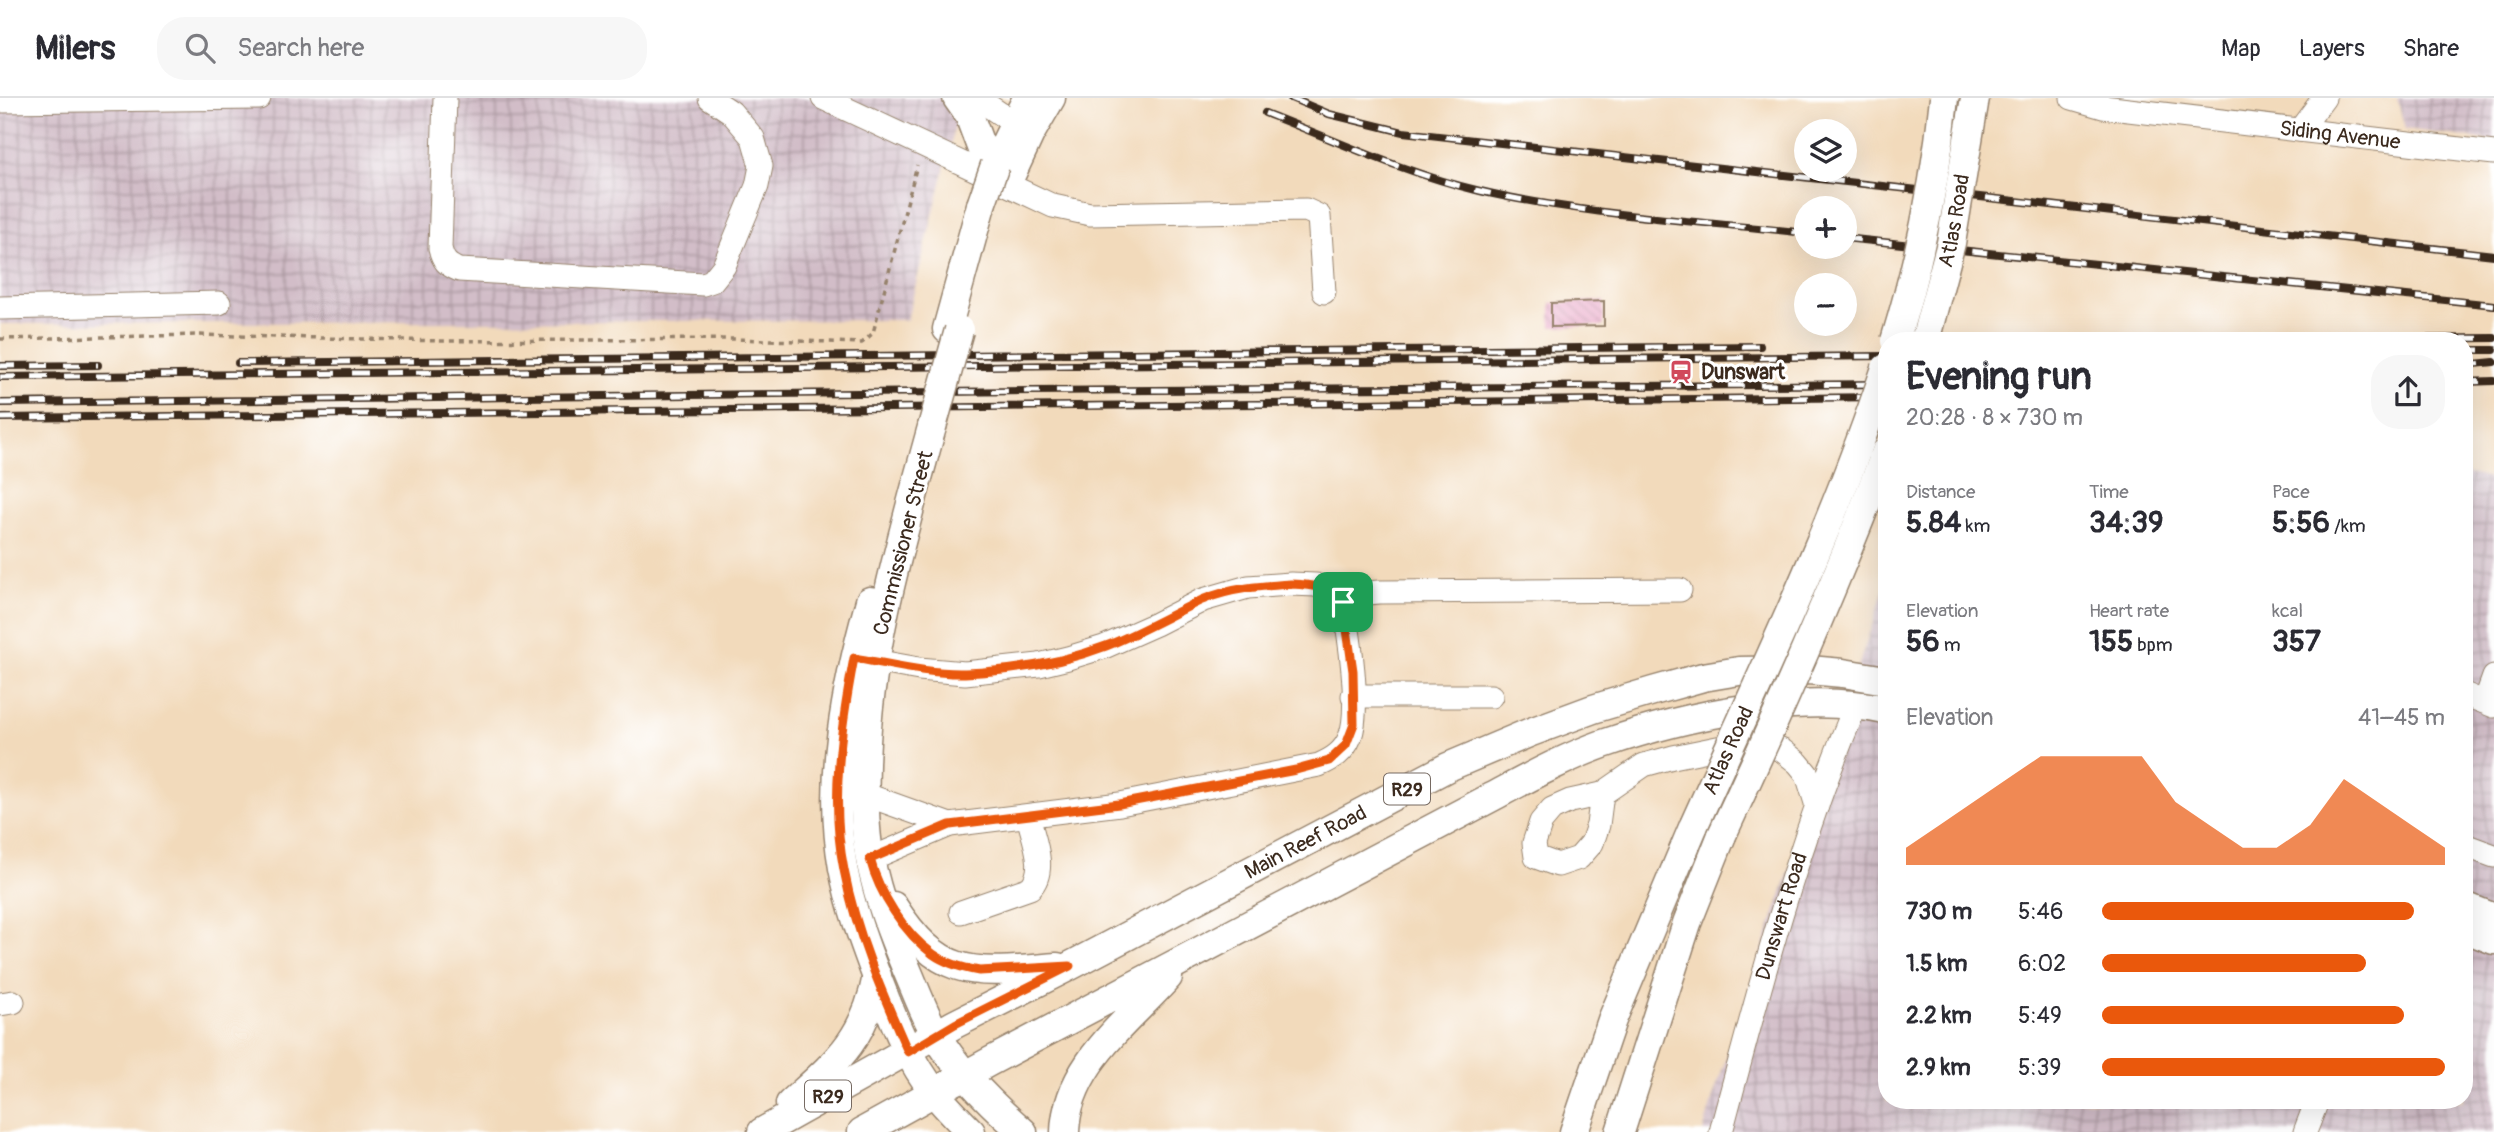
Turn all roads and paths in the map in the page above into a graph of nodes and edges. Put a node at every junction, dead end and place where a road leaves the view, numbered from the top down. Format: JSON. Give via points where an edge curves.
{"nodes":[{"id":1,"x":258,"y":98,"type":"edge"},
{"id":2,"x":445,"y":98,"type":"edge"},
{"id":3,"x":710,"y":98,"type":"edge"},
{"id":4,"x":823,"y":98,"type":"edge"},
{"id":5,"x":957,"y":98,"type":"edge"},
{"id":6,"x":977,"y":98,"type":"edge"},
{"id":7,"x":1944,"y":98,"type":"edge"},
{"id":8,"x":1975,"y":98,"type":"edge"},
{"id":9,"x":2072,"y":98,"type":"edge"},
{"id":10,"x":2324,"y":98,"type":"edge"},
{"id":11,"x":0,"y":101,"type":"edge"},
{"id":12,"x":1026,"y":111,"type":"edge"},
{"id":13,"x":2300,"y":130,"type":"junction"},
{"id":14,"x":922,"y":143,"type":"junction"},
{"id":15,"x":2494,"y":153,"type":"edge"},
{"id":16,"x":993,"y":181,"type":"junction"},
{"id":17,"x":1324,"y":292,"type":"dead end"},
{"id":18,"x":219,"y":303,"type":"dead end"},
{"id":19,"x":0,"y":308,"type":"edge"},
{"id":20,"x":1897,"y":332,"type":"edge"},
{"id":21,"x":1927,"y":332,"type":"edge"},
{"id":22,"x":0,"y":339,"type":"edge"},
{"id":23,"x":1878,"y":390,"type":"edge"},
{"id":24,"x":1878,"y":472,"type":"edge"},
{"id":25,"x":1680,"y":590,"type":"dead end"},
{"id":26,"x":1343,"y":602,"type":"junction"},
{"id":27,"x":864,"y":660,"type":"junction"},
{"id":28,"x":2494,"y":677,"type":"edge"},
{"id":29,"x":1878,"y":679,"type":"edge"},
{"id":30,"x":1353,"y":696,"type":"junction"},
{"id":31,"x":1491,"y":696,"type":"dead end"},
{"id":32,"x":2481,"y":701,"type":"edge"},
{"id":33,"x":1855,"y":707,"type":"junction"},
{"id":34,"x":1878,"y":709,"type":"edge"},
{"id":35,"x":864,"y":794,"type":"junction"},
{"id":36,"x":1602,"y":794,"type":"dead end"},
{"id":37,"x":1817,"y":806,"type":"junction"},
{"id":38,"x":1028,"y":816,"type":"junction"},
{"id":39,"x":950,"y":825,"type":"junction"},
{"id":40,"x":2473,"y":848,"type":"edge"},
{"id":41,"x":2494,"y":856,"type":"edge"},
{"id":42,"x":873,"y":869,"type":"junction"},
{"id":43,"x":2473,"y":910,"type":"edge"},
{"id":44,"x":961,"y":912,"type":"dead end"},
{"id":45,"x":2494,"y":918,"type":"edge"},
{"id":46,"x":2473,"y":932,"type":"edge"},
{"id":47,"x":2494,"y":940,"type":"edge"},
{"id":48,"x":1182,"y":962,"type":"junction"},
{"id":49,"x":1070,"y":966,"type":"junction"},
{"id":50,"x":877,"y":976,"type":"junction"},
{"id":51,"x":936,"y":1034,"type":"junction"},
{"id":52,"x":908,"y":1052,"type":"junction"},
{"id":53,"x":965,"y":1075,"type":"junction"},
{"id":54,"x":934,"y":1093,"type":"junction"},
{"id":55,"x":2314,"y":1109,"type":"edge"},
{"id":56,"x":761,"y":1132,"type":"edge"},
{"id":57,"x":862,"y":1132,"type":"edge"},
{"id":58,"x":971,"y":1132,"type":"edge"},
{"id":59,"x":1023,"y":1132,"type":"edge"},
{"id":60,"x":1065,"y":1132,"type":"edge"},
{"id":61,"x":1574,"y":1132,"type":"edge"},
{"id":62,"x":1620,"y":1132,"type":"edge"},
{"id":63,"x":1721,"y":1132,"type":"edge"},
{"id":64,"x":2305,"y":1132,"type":"edge"}],
"edges":[{"from":1,"to":11,"type":"street"},
{"from":2,"to":3,"type":"street","via":[[440,248],[449,266],[459,271],[703,284],[712,281],[724,265],[761,166],[753,138],[731,112]]},
{"from":4,"to":14,"type":"street"},
{"from":5,"to":16,"type":"main road","via":[[969,115]]},
{"from":6,"to":12,"type":"street"},
{"from":7,"to":20,"type":"main road","name":"Atlas Road","bridge":true,"via":[[1937,161]]},
{"from":8,"to":21,"type":"main road","name":"Atlas Road","bridge":true,"via":[[1951,243]]},
{"from":9,"to":13,"type":"street","name":"Siding Avenue","via":[[2103,107]]},
{"from":10,"to":13,"type":"street"},
{"from":12,"to":16,"type":"main road","name":"Commissioner Street"},
{"from":13,"to":15,"type":"street","name":"Siding Avenue"},
{"from":14,"to":17,"type":"street","via":[[1053,206],[1090,214],[1306,209],[1319,216]]},
{"from":14,"to":22,"type":"path","via":[[873,332],[862,343],[199,335]]},
{"from":16,"to":27,"type":"main road","name":"Commissioner Street"},
{"from":18,"to":19,"type":"street"},
{"from":23,"to":61,"type":"main road","name":"Atlas Road","bridge":true,"via":[[1838,503],[1612,1020]]},
{"from":24,"to":62,"type":"main road","name":"Atlas Road","bridge":true,"via":[[1686,923]]},
{"from":25,"to":26,"type":"street","via":[[1379,592]]},
{"from":26,"to":27,"type":"street","via":[[1316,585],[1248,587],[1203,600],[1104,647],[1039,665],[965,673]]},
{"from":26,"to":30,"type":"street"},
{"from":27,"to":35,"type":"main road","name":"Commissioner Street"},
{"from":27,"to":50,"type":"main road","name":"Commissioner Street","via":[[841,743],[839,829],[851,903]]},
{"from":28,"to":32,"type":"street"},
{"from":29,"to":49,"type":"main road","name":"Main Reef Road","number":"R29","via":[[1809,670],[1740,671],[1593,709],[1448,767]]},
{"from":30,"to":31,"type":"street"},
{"from":30,"to":38,"type":"street","via":[[1354,724],[1346,745],[1319,765],[1119,804]]},
{"from":33,"to":34,"type":"main road","number":"R29"},
{"from":33,"to":37,"type":"street","name":"Dunswart Road"},
{"from":33,"to":48,"type":"main road","number":"R29","via":[[1767,706],[1712,714],[1602,744],[1514,785]]},
{"from":35,"to":39,"type":"street"},
{"from":35,"to":42,"type":"main road","name":"Commissioner Street"},
{"from":36,"to":37,"type":"street","via":[[1644,765],[1762,742],[1798,763],[1807,774]]},
{"from":37,"to":63,"type":"street","name":"Dunswart Road","via":[[1763,975]]},
{"from":38,"to":39,"type":"street"},
{"from":38,"to":44,"type":"street","via":[[1039,865],[1035,883]]},
{"from":39,"to":42,"type":"street"},
{"from":40,"to":41,"type":"street"},
{"from":42,"to":49,"type":"main road","via":[[917,939],[951,964],[998,971]]},
{"from":42,"to":51,"type":"main road","name":"Commissioner Street","via":[[891,934]]},
{"from":43,"to":45,"type":"main road"},
{"from":46,"to":47,"type":"main road"},
{"from":48,"to":53,"type":"main road","number":"R29"},
{"from":48,"to":60,"type":"main road","via":[[1097,1052],[1070,1098]]},
{"from":49,"to":51,"type":"main road","name":"Main Reef Road","number":"R29"},
{"from":50,"to":52,"type":"main road","name":"Commissioner Street"},
{"from":50,"to":56,"type":"main road","via":[[855,1040]]},
{"from":51,"to":52,"type":"main road","name":"Main Reef Road","number":"R29"},
{"from":51,"to":53,"type":"main road","name":"Commissioner Street"},
{"from":52,"to":54,"type":"main road","name":"Commissioner Street"},
{"from":52,"to":56,"type":"main road","name":"Main Reef Road","number":"R29"},
{"from":53,"to":54,"type":"main road","number":"R29"},
{"from":53,"to":59,"type":"main road","name":"Commissioner Street"},
{"from":54,"to":57,"type":"main road","number":"R29"},
{"from":54,"to":58,"type":"main road","name":"Commissioner Street"},
{"from":55,"to":64,"type":"street"}]}
